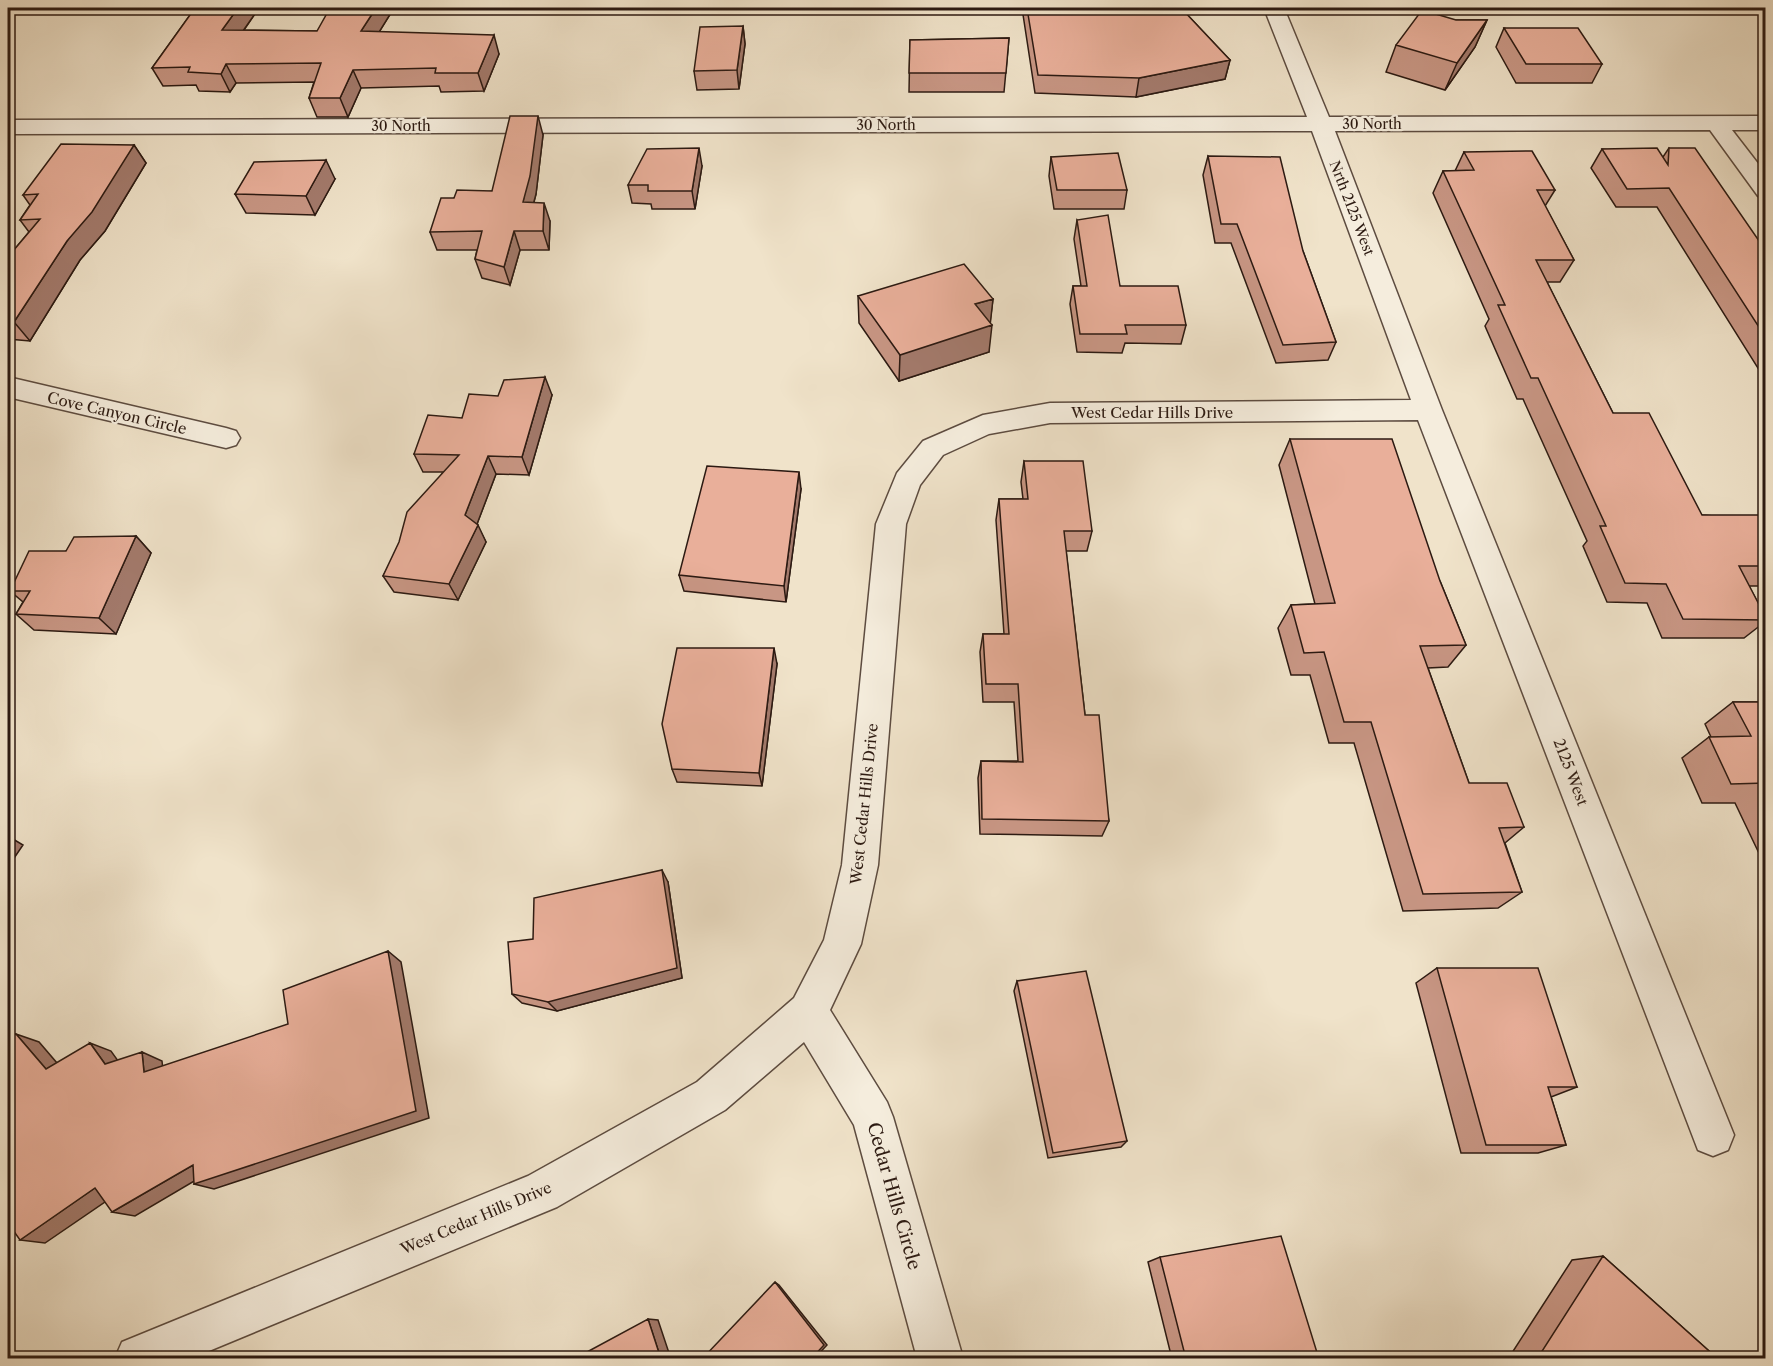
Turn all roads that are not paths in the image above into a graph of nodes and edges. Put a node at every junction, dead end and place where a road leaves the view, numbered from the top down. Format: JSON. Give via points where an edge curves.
{"nodes":[{"id":1,"x":1274,"y":8,"type":"edge"},
{"id":2,"x":1716,"y":123,"type":"junction"},
{"id":3,"x":1766,"y":123,"type":"edge"},
{"id":4,"x":1321,"y":124,"type":"junction"},
{"id":5,"x":8,"y":128,"type":"edge"},
{"id":6,"x":1766,"y":191,"type":"edge"},
{"id":7,"x":8,"y":387,"type":"edge"},
{"id":8,"x":1428,"y":410,"type":"junction"},
{"id":9,"x":226,"y":438,"type":"dead end"},
{"id":10,"x":808,"y":1012,"type":"junction"},
{"id":11,"x":1713,"y":1135,"type":"dead end"},
{"id":12,"x":138,"y":1359,"type":"edge"},
{"id":13,"x":940,"y":1359,"type":"edge"}],
"edges":[{"from":1,"to":4,"type":"street","name":"Nrth 2125 West"},
{"from":2,"to":3,"type":"street","name":"30 North"},
{"from":2,"to":4,"type":"street","name":"30 North"},
{"from":2,"to":6,"type":"street"},
{"from":4,"to":5,"type":"street","name":"30 North"},
{"from":4,"to":8,"type":"street","name":"Nrth 2125 West"},
{"from":7,"to":9,"type":"street","name":"Cove Canyon Circle"},
{"from":8,"to":10,"type":"street","name":"West Cedar Hills Drive","via":[[1050,413],[983,425],[933,448],[907,481],[891,524],[861,865],[842,945]]},
{"from":8,"to":11,"type":"street","name":"2125 West"},
{"from":10,"to":12,"type":"street","name":"West Cedar Hills Drive","via":[[711,1096],[542,1192]]},
{"from":10,"to":13,"type":"street","name":"Cedar Hills Circle","via":[[872,1117]]}]}
